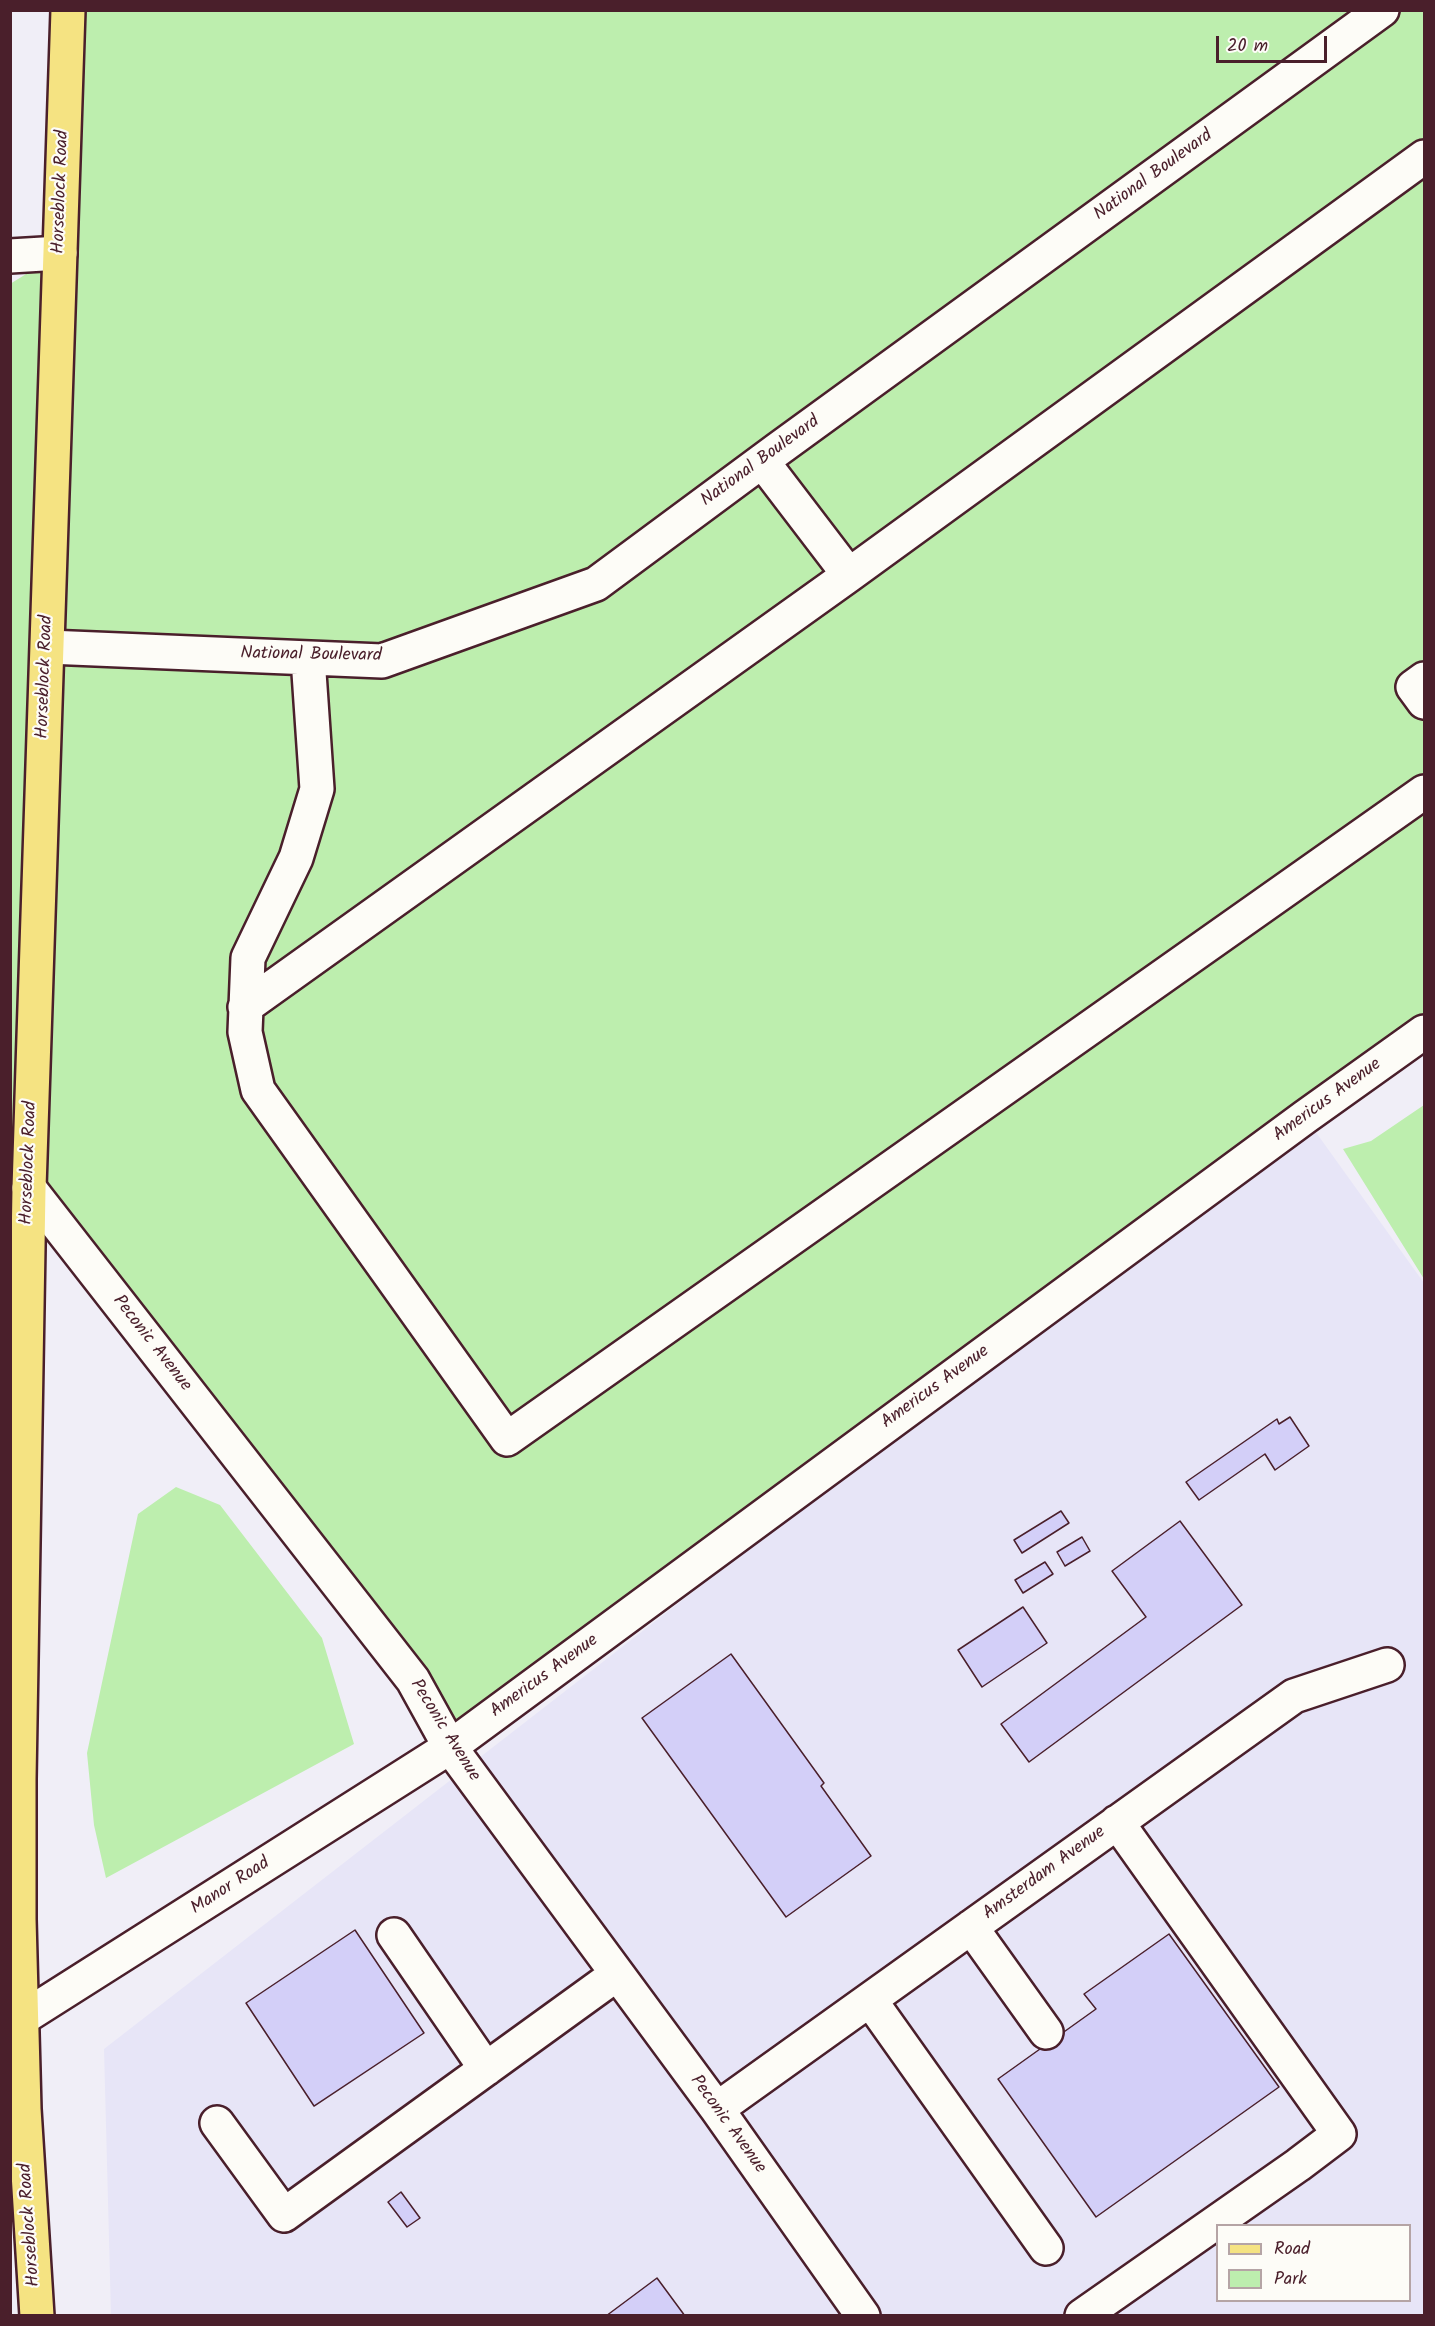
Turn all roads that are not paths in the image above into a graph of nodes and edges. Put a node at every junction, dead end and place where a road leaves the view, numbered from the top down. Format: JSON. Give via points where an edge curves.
{"nodes":[{"id":1,"x":68,"y":10,"type":"edge"},
{"id":2,"x":1382,"y":10,"type":"edge"},
{"id":3,"x":1425,"y":157,"type":"edge"},
{"id":4,"x":60,"y":253,"type":"junction"},
{"id":5,"x":10,"y":256,"type":"edge"},
{"id":6,"x":762,"y":461,"type":"junction"},
{"id":7,"x":849,"y":575,"type":"junction"},
{"id":8,"x":48,"y":647,"type":"junction"},
{"id":9,"x":308,"y":658,"type":"junction"},
{"id":10,"x":1425,"y":680,"type":"edge"},
{"id":11,"x":1425,"y":702,"type":"edge"},
{"id":12,"x":1425,"y":792,"type":"edge"},
{"id":13,"x":245,"y":1007,"type":"junction"},
{"id":14,"x":1425,"y":1032,"type":"edge"},
{"id":15,"x":29,"y":1188,"type":"junction"},
{"id":16,"x":1387,"y":1665,"type":"dead end"},
{"id":17,"x":450,"y":1747,"type":"junction"},
{"id":18,"x":1117,"y":1822,"type":"junction"},
{"id":19,"x":971,"y":1927,"type":"junction"},
{"id":20,"x":394,"y":1935,"type":"dead end"},
{"id":21,"x":616,"y":1974,"type":"junction"},
{"id":22,"x":870,"y":2000,"type":"junction"},
{"id":23,"x":16,"y":2023,"type":"edge"},
{"id":24,"x":1046,"y":2032,"type":"dead end"},
{"id":25,"x":486,"y":2068,"type":"junction"},
{"id":26,"x":717,"y":2109,"type":"junction"},
{"id":27,"x":217,"y":2123,"type":"dead end"},
{"id":28,"x":1047,"y":2248,"type":"dead end"},
{"id":29,"x":37,"y":2316,"type":"edge"},
{"id":30,"x":863,"y":2316,"type":"edge"},
{"id":31,"x":1082,"y":2316,"type":"edge"}],
"edges":[{"from":1,"to":4,"type":"main road","name":"Horseblock Road"},
{"from":2,"to":6,"type":"street","name":"National Boulevard"},
{"from":3,"to":7,"type":"street"},
{"from":4,"to":5,"type":"street"},
{"from":4,"to":8,"type":"main road","name":"Horseblock Road"},
{"from":6,"to":7,"type":"street"},
{"from":6,"to":9,"type":"street","name":"National Boulevard","via":[[596,584],[382,661]]},
{"from":7,"to":13,"type":"street"},
{"from":8,"to":9,"type":"street","name":"National Boulevard"},
{"from":8,"to":15,"type":"main road","name":"Horseblock Road"},
{"from":9,"to":13,"type":"street","via":[[317,789],[296,858],[248,958]]},
{"from":10,"to":11,"type":"street","via":[[1413,687]]},
{"from":12,"to":13,"type":"street","via":[[507,1439],[258,1090],[245,1032]]},
{"from":14,"to":17,"type":"street","name":"Americus Avenue"},
{"from":15,"to":17,"type":"street","name":"Peconic Avenue","via":[[413,1680]]},
{"from":15,"to":23,"type":"main road","name":"Horseblock Road"},
{"from":16,"to":18,"type":"street","name":"Amsterdam Avenue","via":[[1294,1696]]},
{"from":17,"to":21,"type":"street","name":"Peconic Avenue"},
{"from":17,"to":23,"type":"street","name":"Manor Road"},
{"from":18,"to":19,"type":"street","name":"Amsterdam Avenue"},
{"from":18,"to":31,"type":"street","via":[[1339,2134]]},
{"from":19,"to":22,"type":"street","name":"Amsterdam Avenue"},
{"from":19,"to":24,"type":"street"},
{"from":20,"to":25,"type":"street"},
{"from":21,"to":25,"type":"street"},
{"from":21,"to":26,"type":"street","name":"Peconic Avenue"},
{"from":22,"to":26,"type":"street","name":"Amsterdam Avenue"},
{"from":22,"to":28,"type":"street"},
{"from":23,"to":29,"type":"main road","name":"Horseblock Road"},
{"from":25,"to":27,"type":"street","via":[[284,2215]]},
{"from":26,"to":30,"type":"street","name":"Peconic Avenue"}]}
